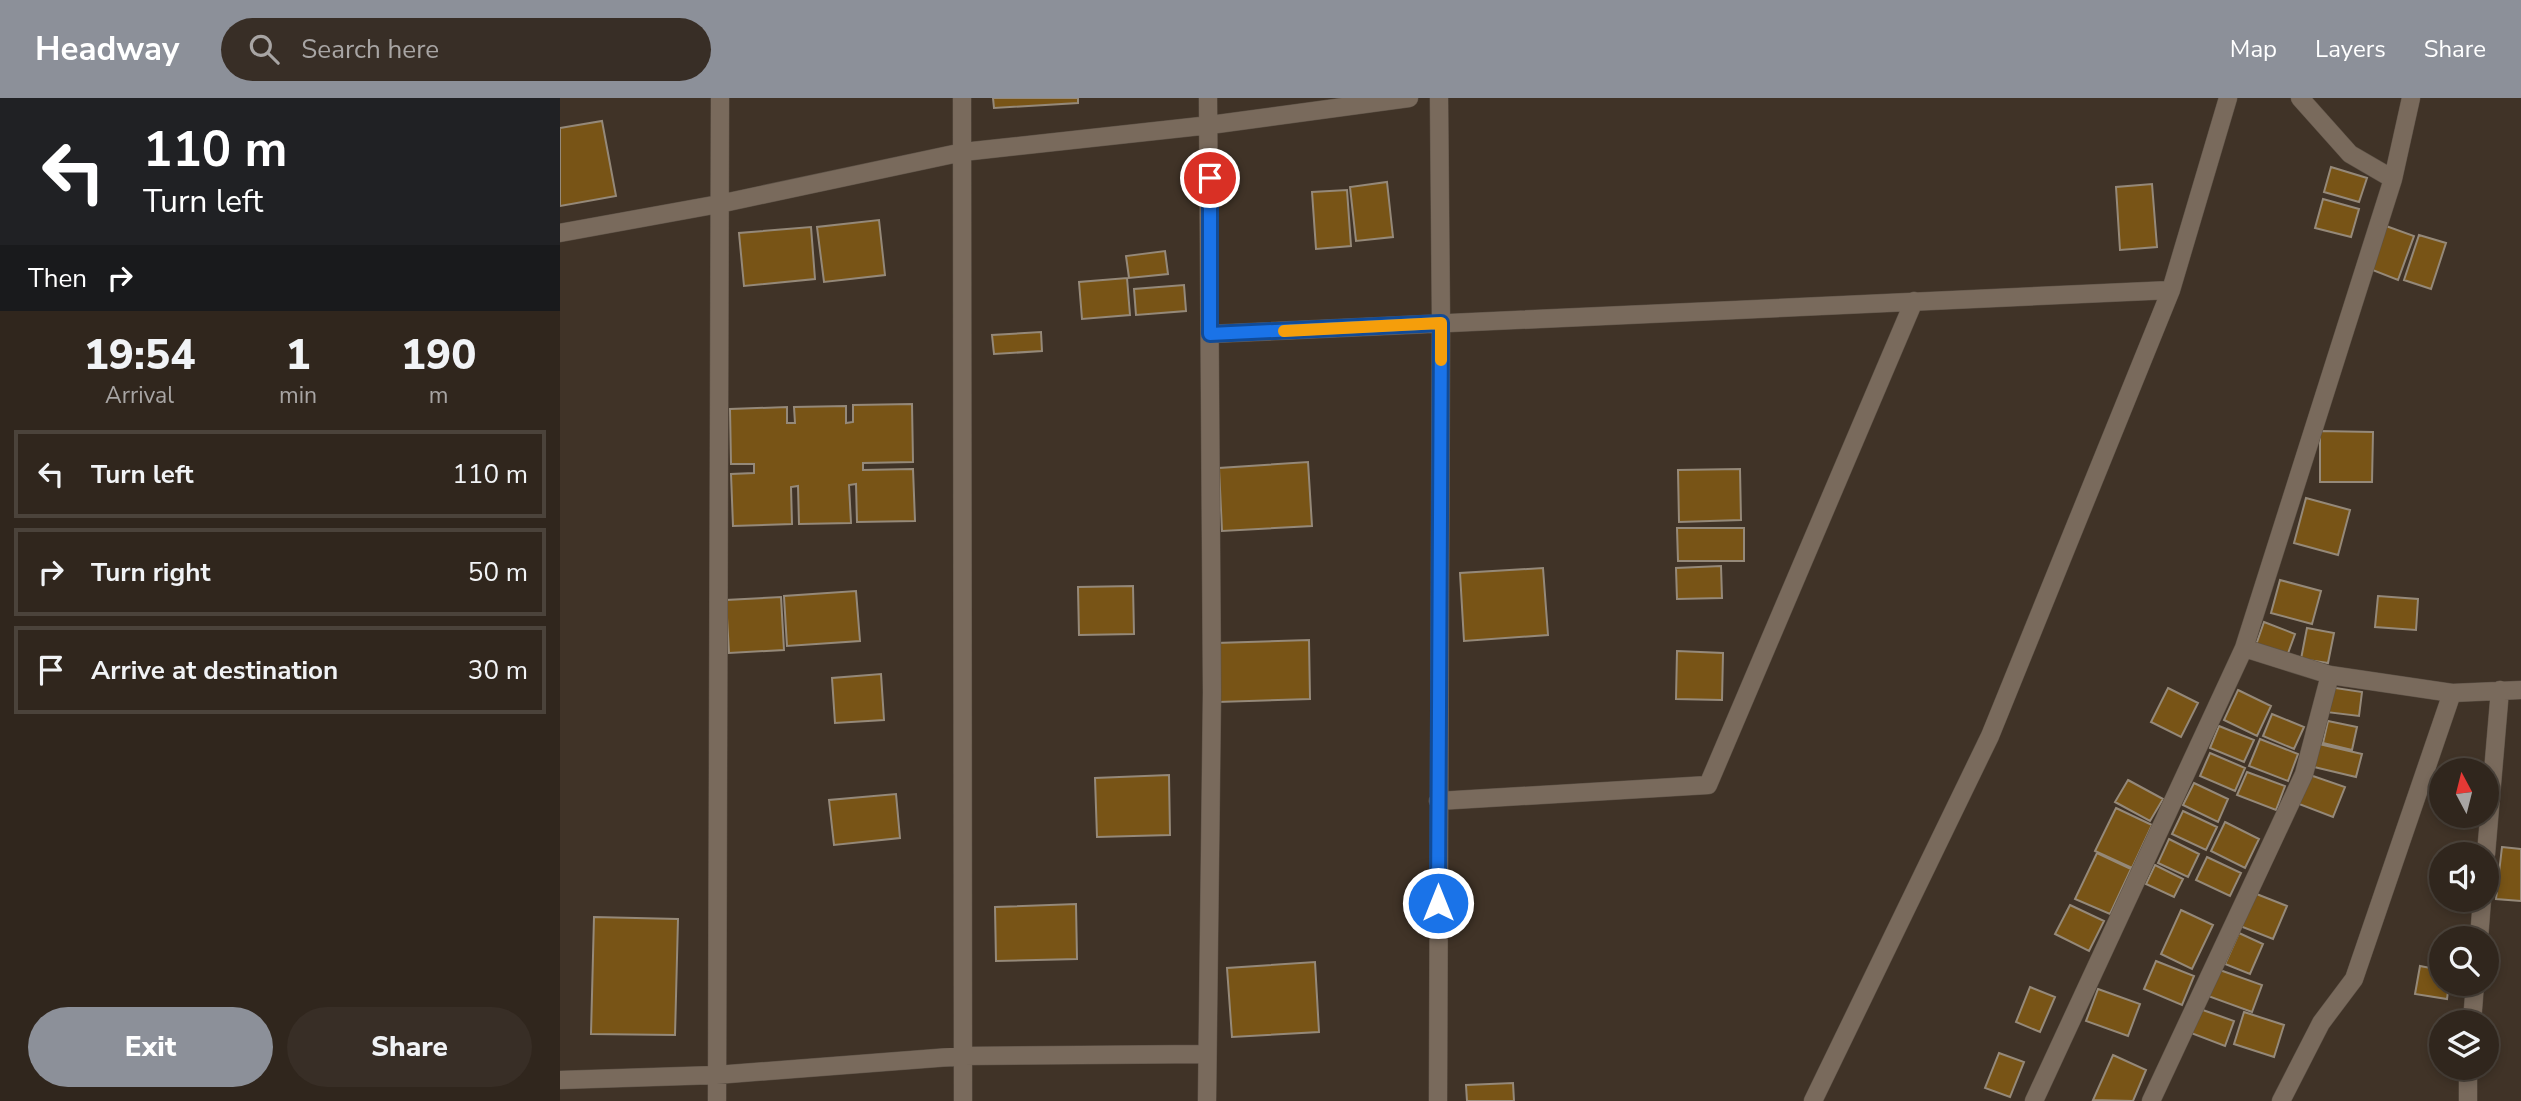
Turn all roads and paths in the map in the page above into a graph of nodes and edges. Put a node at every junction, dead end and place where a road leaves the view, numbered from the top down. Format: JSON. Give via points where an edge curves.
{"nodes":[{"id":1,"x":720,"y":98,"type":"edge"},
{"id":2,"x":962,"y":98,"type":"edge"},
{"id":3,"x":1208,"y":98,"type":"edge"},
{"id":4,"x":1409,"y":98,"type":"edge"},
{"id":5,"x":1439,"y":98,"type":"edge"},
{"id":6,"x":2228,"y":98,"type":"edge"},
{"id":7,"x":2300,"y":98,"type":"edge"},
{"id":8,"x":2411,"y":98,"type":"edge"},
{"id":9,"x":1210,"y":125,"type":"junction"},
{"id":10,"x":963,"y":152,"type":"junction"},
{"id":11,"x":2393,"y":179,"type":"junction"},
{"id":12,"x":719,"y":204,"type":"junction"},
{"id":13,"x":560,"y":233,"type":"edge"},
{"id":14,"x":2171,"y":290,"type":"junction"},
{"id":15,"x":1914,"y":301,"type":"junction"},
{"id":16,"x":1441,"y":323,"type":"junction"},
{"id":17,"x":1210,"y":334,"type":"junction"},
{"id":18,"x":2244,"y":648,"type":"junction"},
{"id":19,"x":2330,"y":675,"type":"junction"},
{"id":20,"x":2500,"y":690,"type":"junction"},
{"id":21,"x":2521,"y":690,"type":"edge"},
{"id":22,"x":2452,"y":693,"type":"junction"},
{"id":23,"x":1438,"y":801,"type":"junction"},
{"id":24,"x":2487,"y":842,"type":"edge"},
{"id":25,"x":1206,"y":1055,"type":"junction"},
{"id":26,"x":963,"y":1056,"type":"junction"},
{"id":27,"x":716,"y":1075,"type":"junction"},
{"id":28,"x":560,"y":1080,"type":"edge"},
{"id":29,"x":2468,"y":1080,"type":"edge"},
{"id":30,"x":717,"y":1101,"type":"edge"},
{"id":31,"x":963,"y":1101,"type":"edge"},
{"id":32,"x":1207,"y":1101,"type":"edge"},
{"id":33,"x":1438,"y":1101,"type":"edge"},
{"id":34,"x":1813,"y":1101,"type":"edge"},
{"id":35,"x":2034,"y":1101,"type":"edge"},
{"id":36,"x":2151,"y":1101,"type":"edge"},
{"id":37,"x":2281,"y":1101,"type":"edge"},
{"id":38,"x":2468,"y":1101,"type":"edge"}],
"edges":[{"from":1,"to":12,"type":"street"},
{"from":2,"to":10,"type":"street"},
{"from":3,"to":9,"type":"street"},
{"from":4,"to":9,"type":"street"},
{"from":5,"to":16,"type":"street"},
{"from":6,"to":14,"type":"street"},
{"from":7,"to":11,"type":"street","via":[[2350,154]]},
{"from":8,"to":11,"type":"street"},
{"from":9,"to":10,"type":"street"},
{"from":9,"to":17,"type":"street"},
{"from":10,"to":12,"type":"street"},
{"from":10,"to":26,"type":"street"},
{"from":11,"to":18,"type":"street"},
{"from":12,"to":13,"type":"street"},
{"from":12,"to":27,"type":"street"},
{"from":14,"to":15,"type":"street"},
{"from":14,"to":34,"type":"street","via":[[1990,736]]},
{"from":15,"to":16,"type":"street"},
{"from":15,"to":23,"type":"street","via":[[1709,785]]},
{"from":16,"to":17,"type":"street"},
{"from":16,"to":23,"type":"street"},
{"from":17,"to":25,"type":"street","via":[[1212,692]]},
{"from":18,"to":19,"type":"street"},
{"from":18,"to":35,"type":"street"},
{"from":19,"to":22,"type":"street"},
{"from":19,"to":36,"type":"street","via":[[2304,774]]},
{"from":20,"to":21,"type":"street"},
{"from":20,"to":22,"type":"street"},
{"from":20,"to":24,"type":"street"},
{"from":22,"to":37,"type":"street","via":[[2354,979],[2321,1023]]},
{"from":23,"to":33,"type":"street"},
{"from":25,"to":26,"type":"street"},
{"from":25,"to":32,"type":"street"},
{"from":26,"to":27,"type":"street"},
{"from":26,"to":31,"type":"street"},
{"from":27,"to":28,"type":"street"},
{"from":27,"to":30,"type":"street"},
{"from":29,"to":38,"type":"street"}]}
